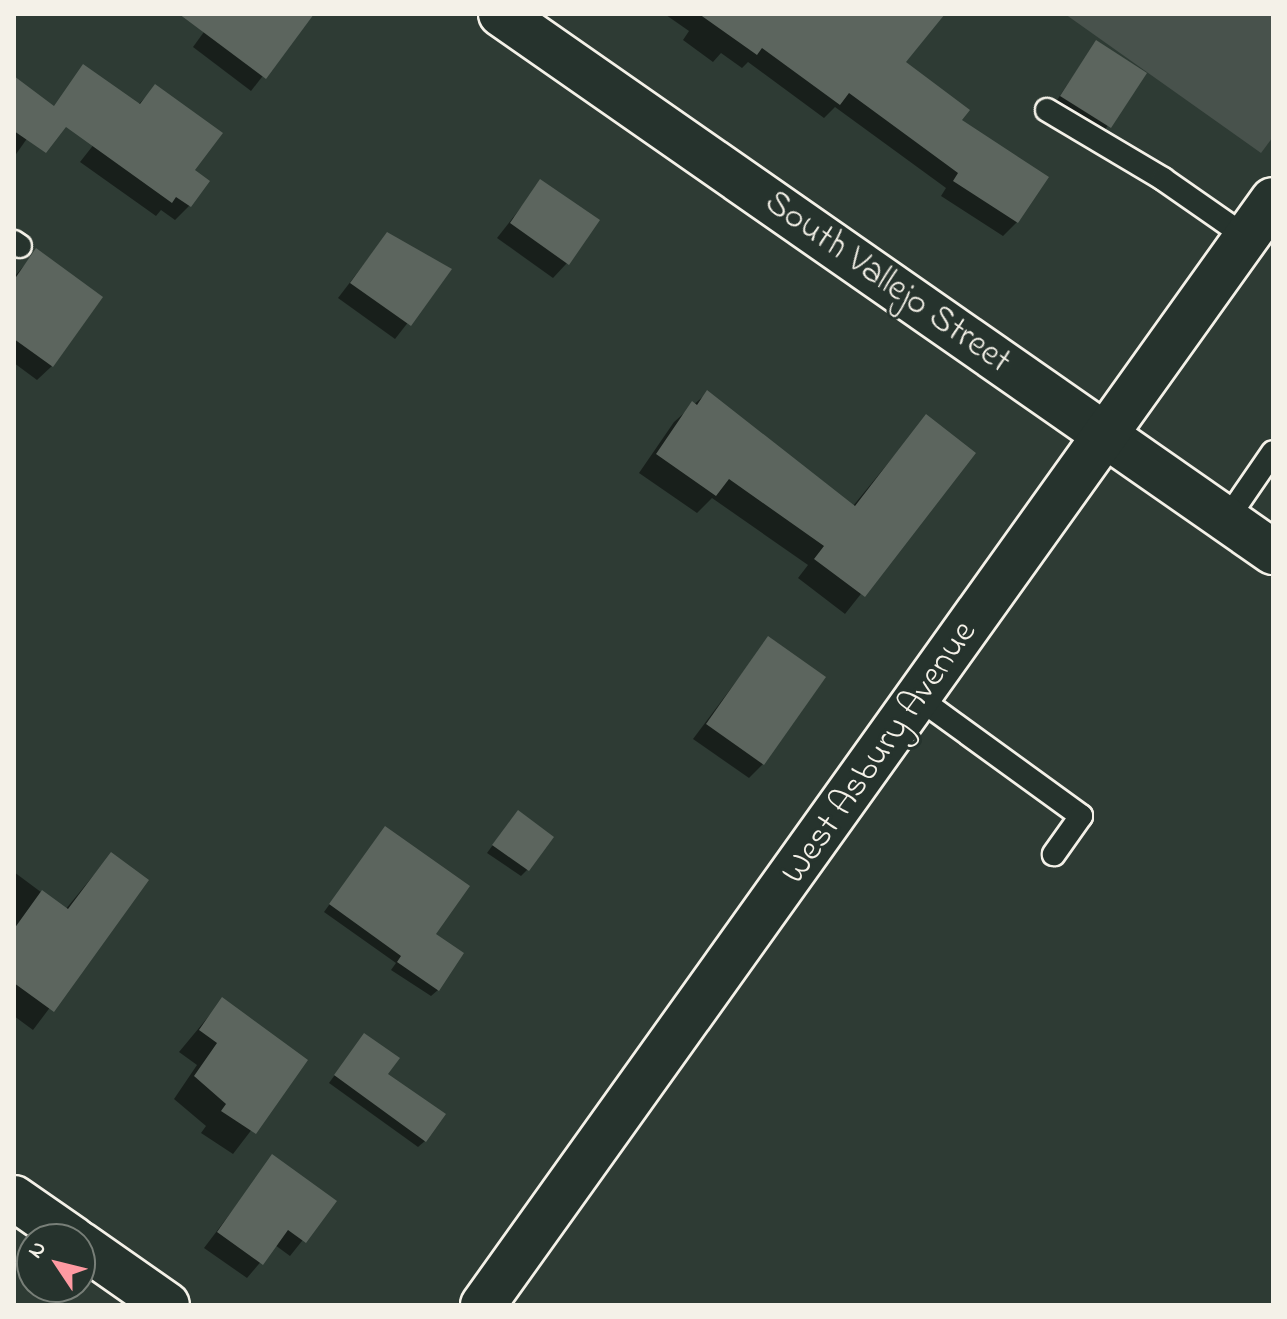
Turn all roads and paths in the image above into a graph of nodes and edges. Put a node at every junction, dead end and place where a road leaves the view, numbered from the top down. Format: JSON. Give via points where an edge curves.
{"nodes":[{"id":1,"x":501,"y":14,"type":"edge"},
{"id":2,"x":1047,"y":110,"type":"dead end"},
{"id":3,"x":1273,"y":200,"type":"edge"},
{"id":4,"x":1246,"y":237,"type":"junction"},
{"id":5,"x":1104,"y":434,"type":"junction"},
{"id":6,"x":1273,"y":452,"type":"edge"},
{"id":7,"x":1227,"y":519,"type":"junction"},
{"id":8,"x":1273,"y":552,"type":"edge"},
{"id":9,"x":920,"y":699,"type":"junction"},
{"id":10,"x":1054,"y":854,"type":"dead end"},
{"id":11,"x":14,"y":1198,"type":"edge"},
{"id":12,"x":50,"y":1223,"type":"edge"},
{"id":13,"x":96,"y":1255,"type":"edge"},
{"id":14,"x":167,"y":1305,"type":"edge"},
{"id":15,"x":483,"y":1305,"type":"edge"}],
"edges":[{"from":1,"to":5,"type":"street","name":"South Vallejo Street"},
{"from":2,"to":4,"type":"lane","via":[[1163,179]]},
{"from":3,"to":4,"type":"street","name":"West Asbury Avenue"},
{"from":4,"to":5,"type":"street","name":"West Asbury Avenue"},
{"from":5,"to":7,"type":"street","name":"South Vallejo Street"},
{"from":5,"to":9,"type":"street","name":"West Asbury Avenue"},
{"from":6,"to":7,"type":"lane"},
{"from":7,"to":8,"type":"street","name":"South Vallejo Street"},
{"from":9,"to":10,"type":"lane","via":[[1081,816]]},
{"from":9,"to":15,"type":"street","name":"West Asbury Avenue"},
{"from":11,"to":12,"type":"street"},
{"from":13,"to":14,"type":"street"}]}
